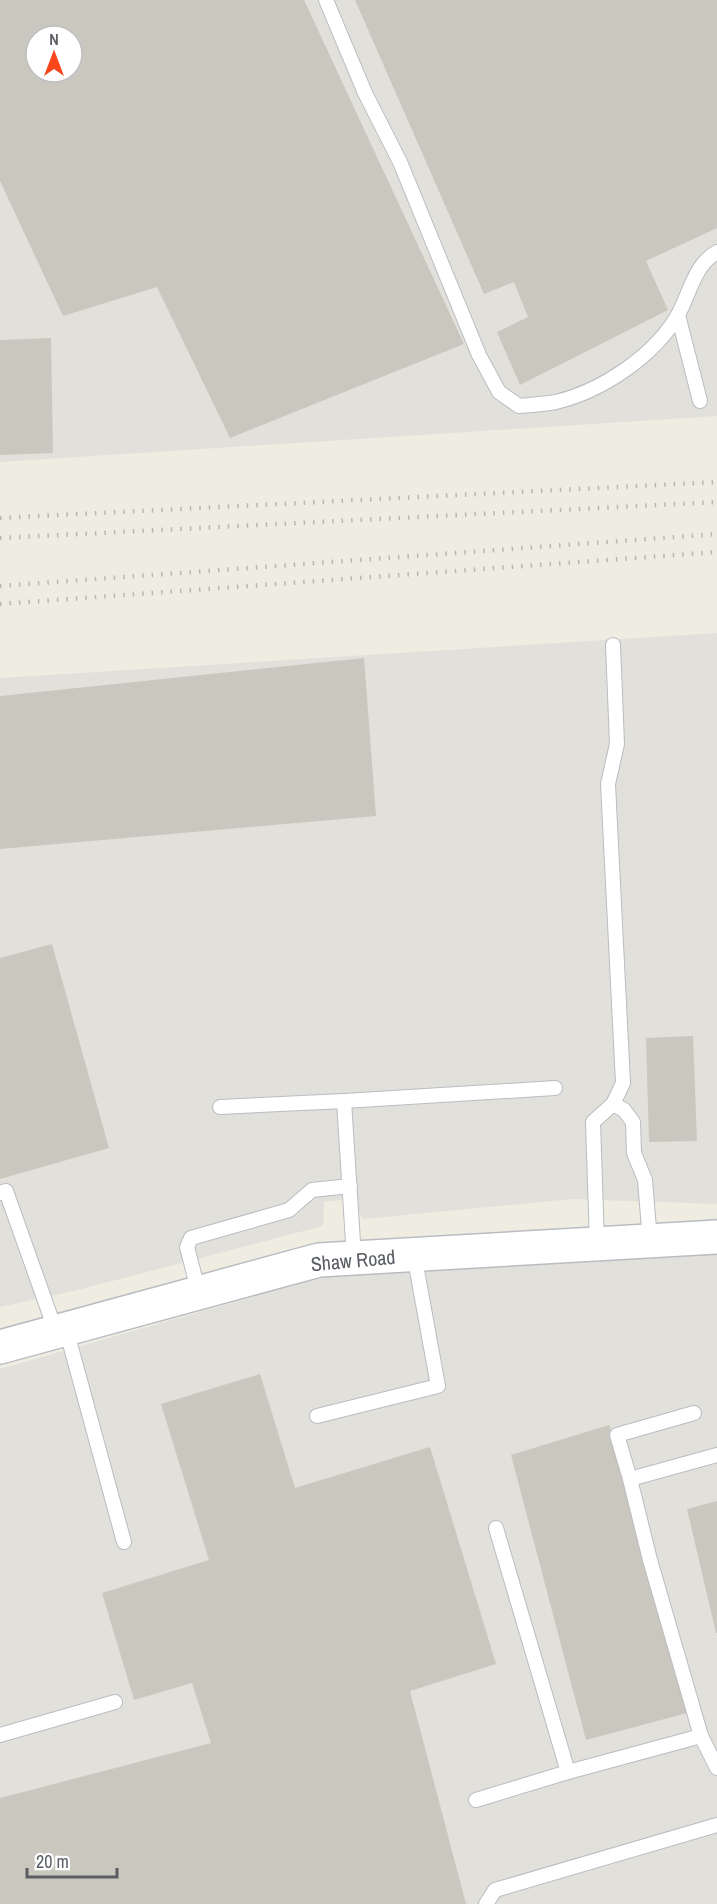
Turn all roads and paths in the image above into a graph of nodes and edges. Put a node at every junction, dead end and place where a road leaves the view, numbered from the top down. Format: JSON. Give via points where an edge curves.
{"nodes":[{"id":1,"x":326,"y":0,"type":"edge"},
{"id":2,"x":717,"y":252,"type":"edge"},
{"id":3,"x":678,"y":315,"type":"junction"},
{"id":4,"x":700,"y":401,"type":"dead end"},
{"id":5,"x":613,"y":645,"type":"dead end"},
{"id":6,"x":555,"y":1088,"type":"dead end"},
{"id":7,"x":345,"y":1101,"type":"junction"},
{"id":8,"x":613,"y":1104,"type":"junction"},
{"id":9,"x":220,"y":1107,"type":"dead end"},
{"id":10,"x":350,"y":1186,"type":"junction"},
{"id":11,"x":0,"y":1193,"type":"edge"},
{"id":12,"x":717,"y":1237,"type":"edge"},
{"id":13,"x":650,"y":1241,"type":"junction"},
{"id":14,"x":597,"y":1244,"type":"junction"},
{"id":15,"x":414,"y":1254,"type":"junction"},
{"id":16,"x":354,"y":1258,"type":"junction"},
{"id":17,"x":199,"y":1293,"type":"junction"},
{"id":18,"x":61,"y":1331,"type":"junction"},
{"id":19,"x":0,"y":1347,"type":"edge"},
{"id":20,"x":694,"y":1413,"type":"dead end"},
{"id":21,"x":317,"y":1416,"type":"dead end"},
{"id":22,"x":717,"y":1455,"type":"edge"},
{"id":23,"x":630,"y":1479,"type":"junction"},
{"id":24,"x":496,"y":1528,"type":"dead end"},
{"id":25,"x":124,"y":1542,"type":"dead end"},
{"id":26,"x":115,"y":1702,"type":"dead end"},
{"id":27,"x":0,"y":1735,"type":"edge"},
{"id":28,"x":701,"y":1736,"type":"junction"},
{"id":29,"x":717,"y":1768,"type":"edge"},
{"id":30,"x":568,"y":1772,"type":"junction"},
{"id":31,"x":477,"y":1800,"type":"dead end"},
{"id":32,"x":717,"y":1825,"type":"edge"},
{"id":33,"x":486,"y":1904,"type":"edge"}],
"edges":[{"from":1,"to":3,"type":"lane","via":[[365,93],[400,162],[479,355],[500,392],[519,406],[556,401],[613,378],[647,352]]},
{"from":2,"to":3,"type":"lane","via":[[698,270]]},
{"from":3,"to":4,"type":"lane"},
{"from":5,"to":8,"type":"lane","via":[[617,744],[608,784],[623,1066],[622,1083]]},
{"from":6,"to":7,"type":"lane"},
{"from":7,"to":9,"type":"lane"},
{"from":7,"to":10,"type":"lane"},
{"from":8,"to":13,"type":"lane","via":[[633,1122],[634,1153],[645,1180]]},
{"from":8,"to":14,"type":"lane","via":[[593,1122]]},
{"from":10,"to":16,"type":"lane"},
{"from":10,"to":17,"type":"lane","via":[[312,1190],[289,1210],[191,1238],[187,1247]]},
{"from":11,"to":18,"type":"lane","via":[[6,1191]]},
{"from":12,"to":13,"type":"street","name":"Shaw Road"},
{"from":13,"to":14,"type":"street","name":"Shaw Road"},
{"from":14,"to":15,"type":"street","name":"Shaw Road"},
{"from":15,"to":16,"type":"street","name":"Shaw Road"},
{"from":15,"to":21,"type":"lane","via":[[438,1386]]},
{"from":16,"to":17,"type":"street","name":"Shaw Road","via":[[319,1260]]},
{"from":17,"to":18,"type":"street","name":"Shaw Road"},
{"from":18,"to":19,"type":"street","name":"Shaw Road"},
{"from":18,"to":25,"type":"lane"},
{"from":20,"to":23,"type":"lane","via":[[617,1435]]},
{"from":22,"to":23,"type":"lane"},
{"from":23,"to":28,"type":"lane"},
{"from":24,"to":30,"type":"lane"},
{"from":26,"to":27,"type":"lane"},
{"from":28,"to":29,"type":"lane"},
{"from":28,"to":30,"type":"lane"},
{"from":30,"to":31,"type":"lane"},
{"from":32,"to":33,"type":"lane","via":[[495,1890]]}]}
